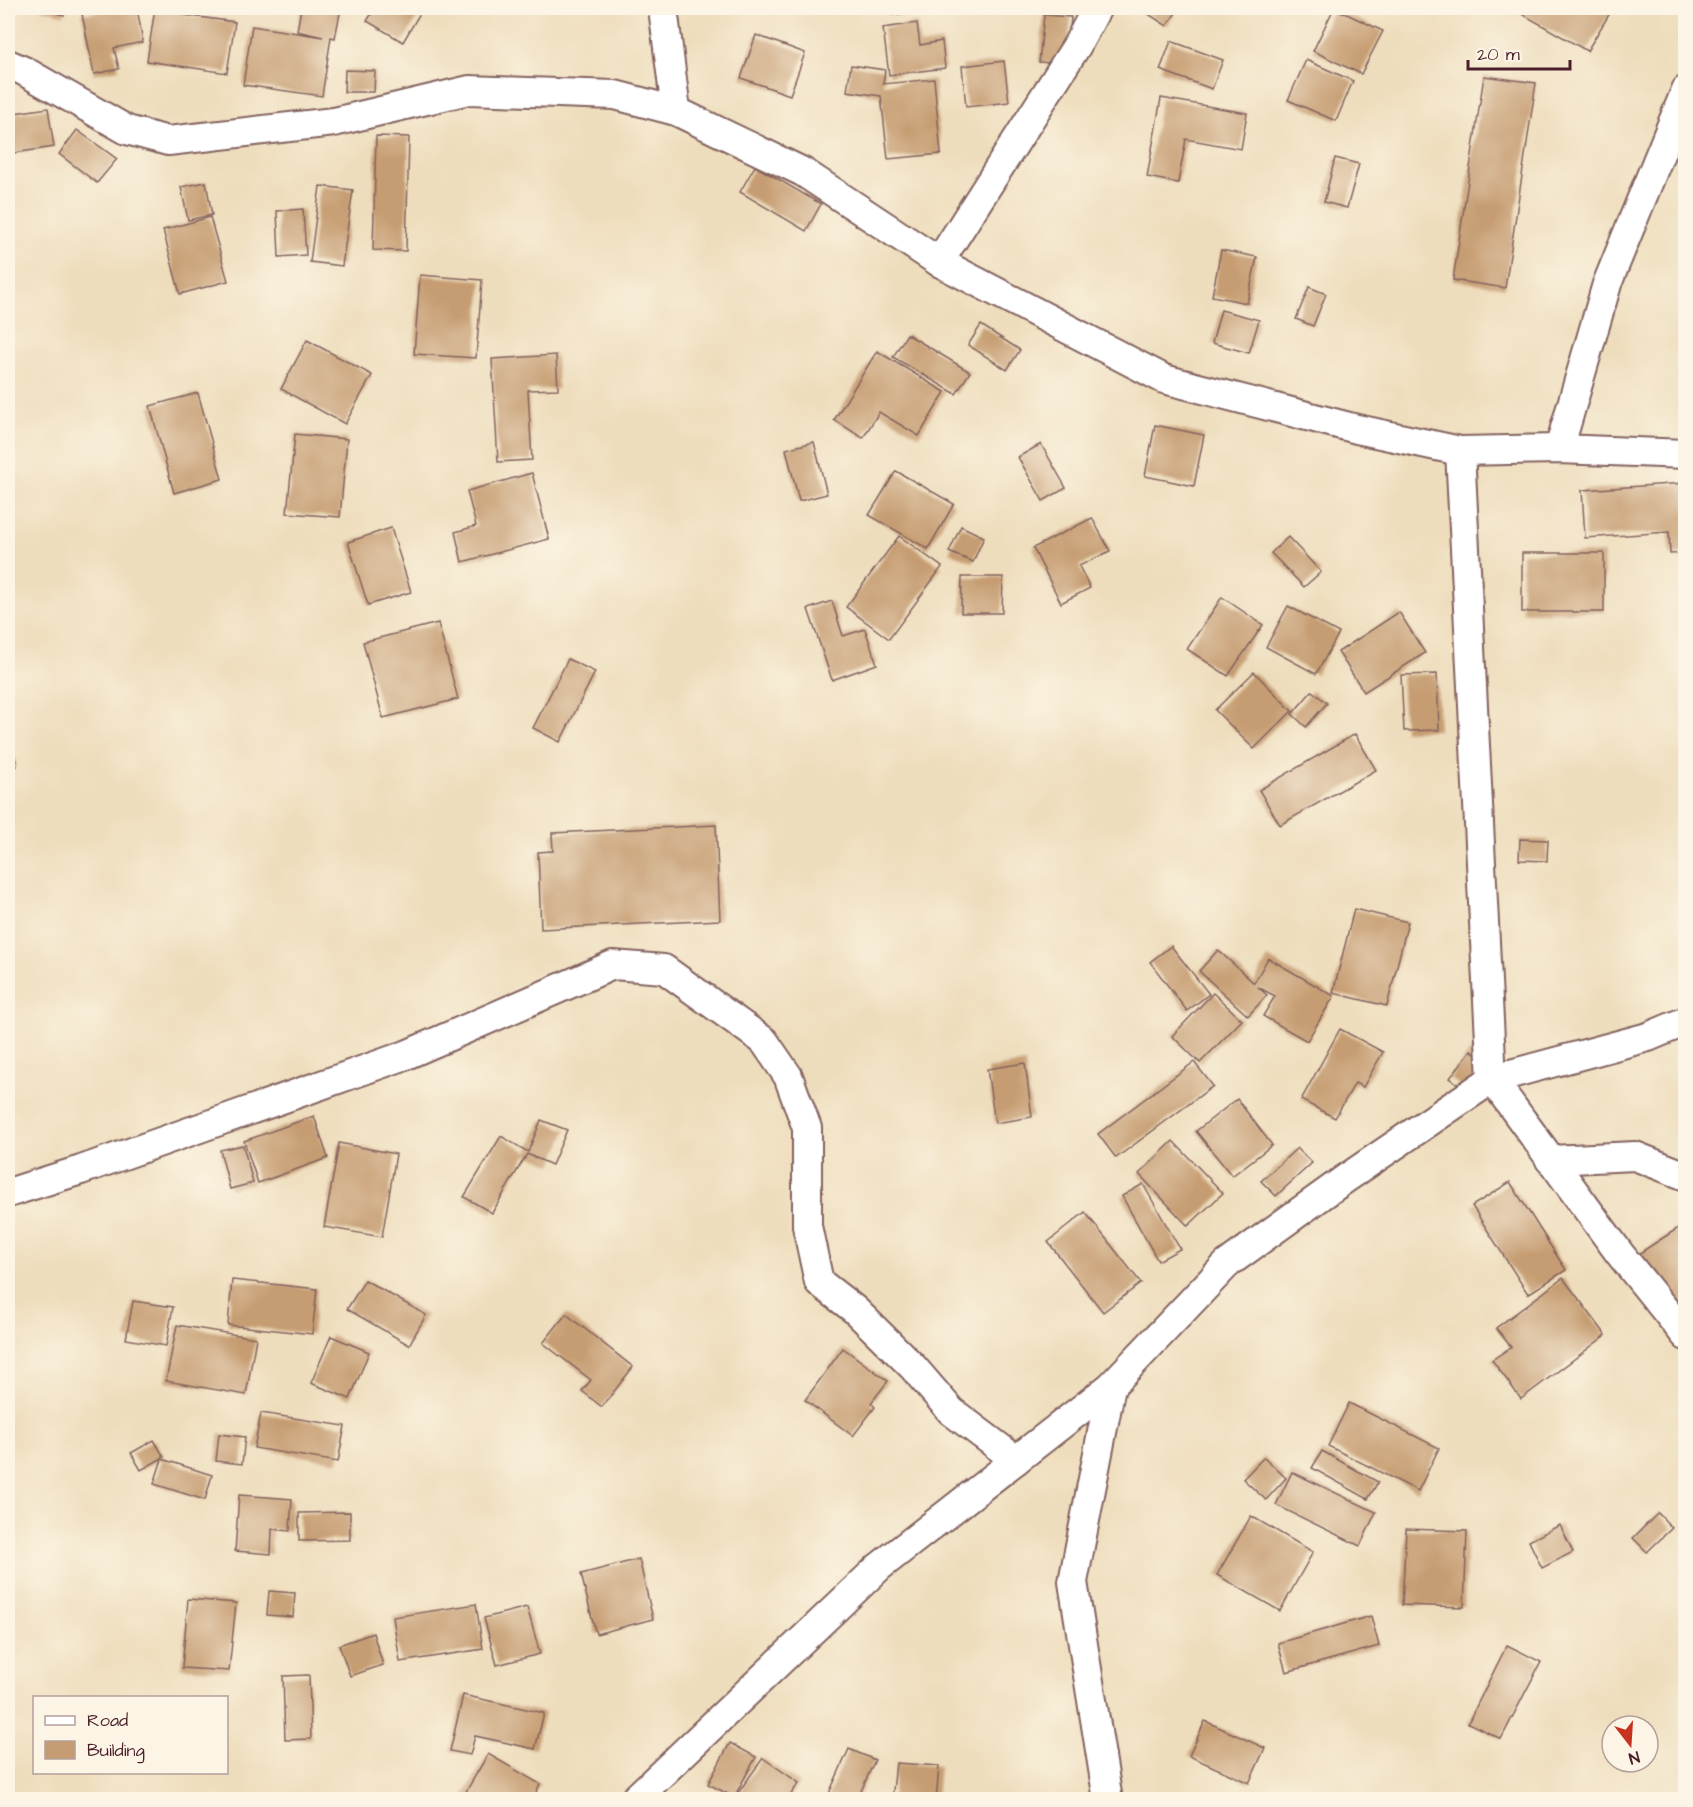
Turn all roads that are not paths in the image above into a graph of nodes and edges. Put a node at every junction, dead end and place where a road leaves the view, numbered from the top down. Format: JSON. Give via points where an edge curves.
{"nodes":[{"id":1,"x":663,"y":8,"type":"edge"},
{"id":2,"x":1097,"y":8,"type":"edge"},
{"id":3,"x":8,"y":64,"type":"edge"},
{"id":4,"x":1686,"y":90,"type":"edge"},
{"id":5,"x":676,"y":111,"type":"junction"},
{"id":6,"x":939,"y":262,"type":"junction"},
{"id":7,"x":1559,"y":449,"type":"junction"},
{"id":8,"x":1460,"y":451,"type":"junction"},
{"id":9,"x":1686,"y":454,"type":"edge"},
{"id":10,"x":1686,"y":1021,"type":"edge"},
{"id":11,"x":1492,"y":1079,"type":"junction"},
{"id":12,"x":1550,"y":1160,"type":"junction"},
{"id":13,"x":1686,"y":1176,"type":"edge"},
{"id":14,"x":8,"y":1193,"type":"edge"},
{"id":15,"x":1686,"y":1336,"type":"edge"},
{"id":16,"x":1111,"y":1386,"type":"junction"},
{"id":17,"x":1016,"y":1460,"type":"junction"},
{"id":18,"x":634,"y":1800,"type":"edge"},
{"id":19,"x":1108,"y":1800,"type":"edge"}],
"edges":[{"from":1,"to":5,"type":"street"},
{"from":2,"to":6,"type":"street"},
{"from":3,"to":5,"type":"street","via":[[127,130],[168,141],[334,122],[469,90],[615,95]]},
{"from":4,"to":7,"type":"street","via":[[1607,284]]},
{"from":5,"to":6,"type":"street","via":[[803,172]]},
{"from":6,"to":8,"type":"street","via":[[1164,379]]},
{"from":7,"to":8,"type":"street"},
{"from":7,"to":9,"type":"street"},
{"from":8,"to":11,"type":"street"},
{"from":10,"to":11,"type":"street","via":[[1648,1037]]},
{"from":11,"to":12,"type":"street"},
{"from":11,"to":16,"type":"street","via":[[1227,1264]]},
{"from":12,"to":13,"type":"street","via":[[1635,1156]]},
{"from":12,"to":15,"type":"street"},
{"from":14,"to":17,"type":"street","via":[[406,1054],[613,965],[664,969],[764,1041],[788,1076],[807,1128],[807,1226],[819,1282],[872,1326],[951,1411]]},
{"from":16,"to":17,"type":"street"},
{"from":16,"to":19,"type":"street","via":[[1073,1582]]},
{"from":17,"to":18,"type":"street","via":[[879,1567]]}]}
